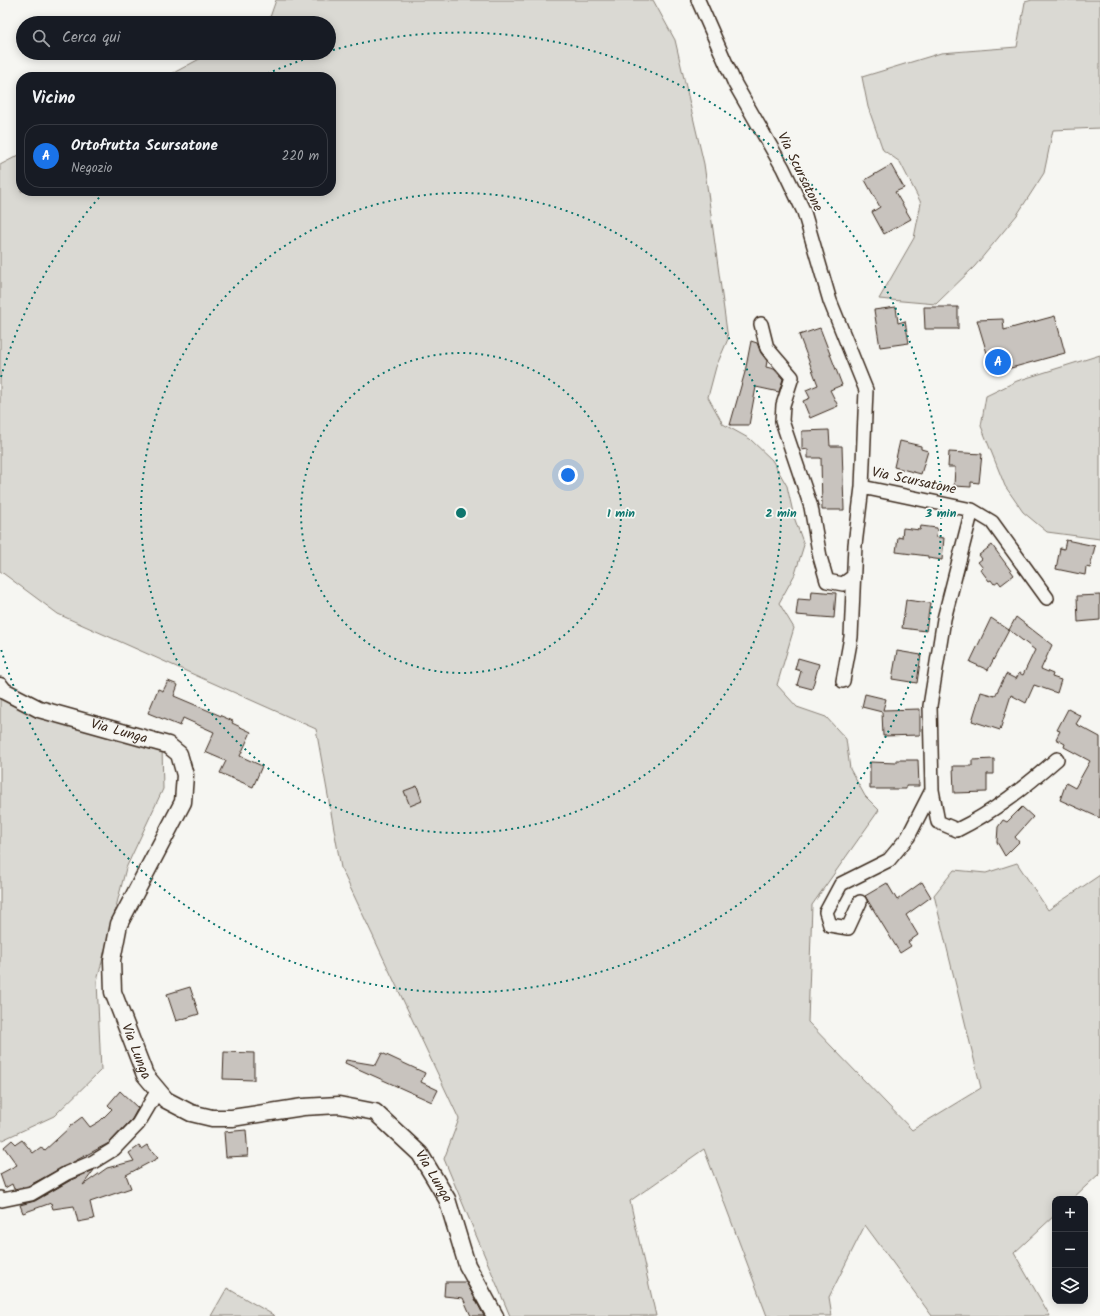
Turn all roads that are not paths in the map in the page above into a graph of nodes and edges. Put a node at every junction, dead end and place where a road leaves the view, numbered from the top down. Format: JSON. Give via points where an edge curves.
{"nodes":[{"id":1,"x":698,"y":0,"type":"edge"},
{"id":2,"x":761,"y":324,"type":"dead end"},
{"id":3,"x":862,"y":487,"type":"junction"},
{"id":4,"x":972,"y":510,"type":"junction"},
{"id":5,"x":854,"y":576,"type":"junction"},
{"id":6,"x":1047,"y":598,"type":"dead end"},
{"id":7,"x":843,"y":681,"type":"dead end"},
{"id":8,"x":0,"y":686,"type":"edge"},
{"id":9,"x":1058,"y":759,"type":"dead end"},
{"id":10,"x":932,"y":790,"type":"junction"},
{"id":11,"x":860,"y":902,"type":"dead end"},
{"id":12,"x":158,"y":1090,"type":"junction"},
{"id":13,"x":0,"y":1198,"type":"edge"},
{"id":14,"x":496,"y":1316,"type":"edge"}],
"edges":[{"from":1,"to":3,"type":"street","name":"Via Scursatone","via":[[735,84],[783,168],[804,212],[830,301],[866,390]]},
{"from":2,"to":5,"type":"street","via":[[767,348],[792,377],[783,405],[782,421],[811,507],[827,581],[843,584]]},
{"from":3,"to":4,"type":"street","name":"Via Scursatone"},
{"from":3,"to":5,"type":"street"},
{"from":4,"to":6,"type":"street","via":[[992,522]]},
{"from":4,"to":10,"type":"street","name":"Via Scursatone","via":[[944,620],[930,706]]},
{"from":5,"to":7,"type":"street","via":[[851,637]]},
{"from":8,"to":12,"type":"street","name":"Via Lunga","via":[[4,691],[39,709],[168,745],[179,754],[185,775],[183,802],[119,924],[112,960],[112,992],[145,1075]]},
{"from":9,"to":10,"type":"street","name":"Via Scursatone","via":[[981,818],[957,830],[938,822]]},
{"from":10,"to":11,"type":"street","via":[[908,837],[889,860],[841,884],[826,912],[830,926],[848,928]]},
{"from":12,"to":13,"type":"street","via":[[138,1124],[114,1149],[31,1194],[2,1200]]},
{"from":12,"to":14,"type":"street","name":"Via Lunga","via":[[166,1100],[191,1113],[212,1118],[232,1118],[303,1107],[339,1105],[375,1112],[420,1154],[447,1199],[467,1265]]}]}
